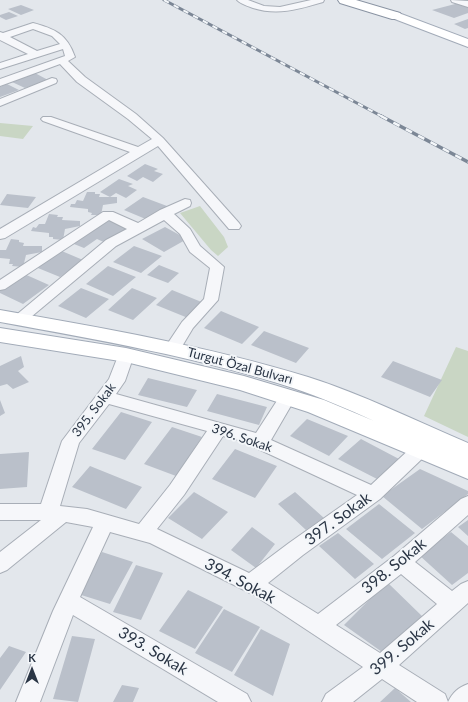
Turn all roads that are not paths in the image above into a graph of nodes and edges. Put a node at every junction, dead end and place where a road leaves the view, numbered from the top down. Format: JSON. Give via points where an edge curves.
{"nodes":[{"id":1,"x":240,"y":0,"type":"edge"},
{"id":2,"x":320,"y":0,"type":"edge"},
{"id":3,"x":344,"y":0,"type":"edge"},
{"id":4,"x":354,"y":0,"type":"edge"},
{"id":5,"x":370,"y":0,"type":"edge"},
{"id":6,"x":379,"y":0,"type":"edge"},
{"id":7,"x":455,"y":0,"type":"edge"},
{"id":8,"x":468,"y":4,"type":"edge"},
{"id":9,"x":397,"y":13,"type":"junction"},
{"id":10,"x":1,"y":36,"type":"edge"},
{"id":11,"x":468,"y":36,"type":"edge"},
{"id":12,"x":468,"y":43,"type":"edge"},
{"id":13,"x":66,"y":45,"type":"junction"},
{"id":14,"x":36,"y":54,"type":"junction"},
{"id":15,"x":61,"y":60,"type":"junction"},
{"id":16,"x":0,"y":66,"type":"edge"},
{"id":17,"x":52,"y":81,"type":"dead end"},
{"id":18,"x":0,"y":83,"type":"edge"},
{"id":19,"x":0,"y":102,"type":"edge"},
{"id":20,"x":47,"y":119,"type":"dead end"},
{"id":21,"x":159,"y":140,"type":"junction"},
{"id":22,"x":140,"y":152,"type":"junction"},
{"id":23,"x":185,"y":203,"type":"dead end"},
{"id":24,"x":164,"y":213,"type":"junction"},
{"id":25,"x":234,"y":226,"type":"dead end"},
{"id":26,"x":137,"y":228,"type":"junction"},
{"id":27,"x":0,"y":234,"type":"edge"},
{"id":28,"x":0,"y":286,"type":"edge"},
{"id":29,"x":10,"y":318,"type":"edge"},
{"id":30,"x":0,"y":335,"type":"edge"},
{"id":31,"x":172,"y":349,"type":"junction"},
{"id":32,"x":126,"y":354,"type":"junction"},
{"id":33,"x":105,"y":397,"type":"junction"},
{"id":34,"x":288,"y":397,"type":"junction"},
{"id":35,"x":218,"y":428,"type":"junction"},
{"id":36,"x":260,"y":442,"type":"junction"},
{"id":37,"x":420,"y":450,"type":"junction"},
{"id":38,"x":468,"y":453,"type":"edge"},
{"id":39,"x":468,"y":470,"type":"edge"},
{"id":40,"x":374,"y":494,"type":"junction"},
{"id":41,"x":468,"y":504,"type":"edge"},
{"id":42,"x":0,"y":512,"type":"edge"},
{"id":43,"x":56,"y":512,"type":"junction"},
{"id":44,"x":105,"y":522,"type":"junction"},
{"id":45,"x":143,"y":534,"type":"junction"},
{"id":46,"x":401,"y":562,"type":"junction"},
{"id":47,"x":0,"y":564,"type":"edge"},
{"id":48,"x":251,"y":584,"type":"junction"},
{"id":49,"x":461,"y":597,"type":"edge"},
{"id":50,"x":68,"y":601,"type":"junction"},
{"id":51,"x":318,"y":626,"type":"junction"},
{"id":52,"x":382,"y":666,"type":"junction"},
{"id":53,"x":468,"y":695,"type":"edge"},
{"id":54,"x":28,"y":702,"type":"edge"},
{"id":55,"x":239,"y":702,"type":"edge"},
{"id":56,"x":334,"y":702,"type":"edge"},
{"id":57,"x":437,"y":702,"type":"edge"},
{"id":58,"x":460,"y":702,"type":"edge"}],
"edges":[{"from":1,"to":2,"type":"street","via":[[259,8],[277,11]]},
{"from":3,"to":9,"type":"highway"},
{"from":4,"to":9,"type":"highway"},
{"from":5,"to":9,"type":"highway"},
{"from":6,"to":9,"type":"highway"},
{"from":7,"to":8,"type":"street"},
{"from":9,"to":11,"type":"main road"},
{"from":9,"to":12,"type":"main road"},
{"from":10,"to":13,"type":"street","via":[[33,26],[55,34]]},
{"from":10,"to":14,"type":"street"},
{"from":13,"to":14,"type":"street"},
{"from":13,"to":15,"type":"street","via":[[70,57]]},
{"from":14,"to":16,"type":"street"},
{"from":15,"to":18,"type":"street"},
{"from":15,"to":21,"type":"street","via":[[82,80],[126,111]]},
{"from":17,"to":19,"type":"street"},
{"from":20,"to":22,"type":"street"},
{"from":21,"to":22,"type":"street"},
{"from":21,"to":25,"type":"street"},
{"from":22,"to":27,"type":"street"},
{"from":23,"to":24,"type":"street"},
{"from":24,"to":26,"type":"street"},
{"from":24,"to":31,"type":"street","via":[[184,232],[195,249],[217,267],[211,300],[187,325]]},
{"from":26,"to":28,"type":"street","via":[[108,215]]},
{"from":26,"to":29,"type":"street","via":[[111,243]]},
{"from":29,"to":31,"type":"main road","name":"Turgut Özal Bulvarı","via":[[126,338]]},
{"from":30,"to":32,"type":"main road","name":"Turgut Özal Bulvarı"},
{"from":31,"to":38,"type":"main road","name":"Turgut Özal Bulvarı","via":[[234,363],[302,383]]},
{"from":32,"to":33,"type":"street","name":"395. Sokak","via":[[117,382]]},
{"from":32,"to":34,"type":"main road","name":"Turgut Özal Bulvarı","via":[[244,383]]},
{"from":33,"to":35,"type":"street","name":"396. Sokak"},
{"from":33,"to":43,"type":"street","name":"395. Sokak","via":[[71,441]]},
{"from":34,"to":36,"type":"street"},
{"from":34,"to":37,"type":"main road","name":"Turgut Özal Bulvarı","via":[[316,406]]},
{"from":35,"to":36,"type":"street","name":"396. Sokak"},
{"from":35,"to":45,"type":"street","via":[[177,490]]},
{"from":36,"to":40,"type":"street","name":"396. Sokak"},
{"from":37,"to":39,"type":"main road","name":"Turgut Özal Bulvarı"},
{"from":37,"to":40,"type":"street","name":"397. Sokak"},
{"from":40,"to":48,"type":"street","name":"397. Sokak"},
{"from":41,"to":46,"type":"street","name":"398. Sokak"},
{"from":42,"to":43,"type":"street","name":"394. Sokak"},
{"from":43,"to":44,"type":"street","name":"394. Sokak"},
{"from":43,"to":47,"type":"street"},
{"from":44,"to":45,"type":"street","name":"394. Sokak"},
{"from":44,"to":50,"type":"street","via":[[82,566]]},
{"from":45,"to":48,"type":"street","name":"394. Sokak","via":[[156,537]]},
{"from":46,"to":49,"type":"street"},
{"from":46,"to":51,"type":"street","name":"398. Sokak"},
{"from":48,"to":51,"type":"street","name":"394. Sokak"},
{"from":49,"to":52,"type":"street","name":"399. Sokak"},
{"from":50,"to":54,"type":"street"},
{"from":50,"to":55,"type":"street","name":"393. Sokak"},
{"from":51,"to":52,"type":"street","name":"394. Sokak"},
{"from":52,"to":56,"type":"street","name":"399. Sokak"},
{"from":52,"to":57,"type":"street","name":"394. Sokak"},
{"from":53,"to":58,"type":"street"}]}
